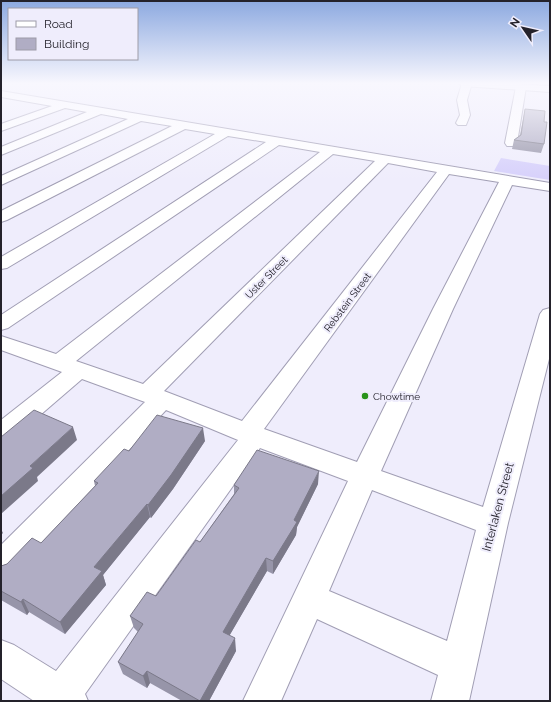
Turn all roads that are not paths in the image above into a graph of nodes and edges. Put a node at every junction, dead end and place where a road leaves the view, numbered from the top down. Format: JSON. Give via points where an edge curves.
{"nodes":[{"id":1,"x":33,"y":116,"type":"edge"},
{"id":2,"x":87,"y":116,"type":"edge"},
{"id":3,"x":126,"y":116,"type":"edge"},
{"id":4,"x":465,"y":116,"type":"edge"},
{"id":5,"x":516,"y":116,"type":"edge"},
{"id":6,"x":139,"y":118,"type":"junction"},
{"id":7,"x":462,"y":123,"type":"dead end"},
{"id":8,"x":183,"y":125,"type":"junction"},
{"id":9,"x":1,"y":128,"type":"edge"},
{"id":10,"x":227,"y":132,"type":"junction"},
{"id":11,"x":276,"y":141,"type":"junction"},
{"id":12,"x":511,"y":143,"type":"dead end"},
{"id":13,"x":330,"y":150,"type":"junction"},
{"id":14,"x":1,"y":151,"type":"edge"},
{"id":15,"x":386,"y":159,"type":"junction"},
{"id":16,"x":446,"y":170,"type":"junction"},
{"id":17,"x":507,"y":180,"type":"junction"},
{"id":18,"x":1,"y":181,"type":"edge"},
{"id":19,"x":550,"y":187,"type":"edge"},
{"id":20,"x":1,"y":218,"type":"edge"},
{"id":21,"x":1,"y":264,"type":"edge"},
{"id":22,"x":550,"y":314,"type":"edge"},
{"id":23,"x":1,"y":324,"type":"edge"},
{"id":24,"x":1,"y":343,"type":"edge"},
{"id":25,"x":69,"y":367,"type":"junction"},
{"id":26,"x":154,"y":397,"type":"junction"},
{"id":27,"x":1,"y":434,"type":"edge"},
{"id":28,"x":251,"y":435,"type":"junction"},
{"id":29,"x":363,"y":476,"type":"junction"},
{"id":30,"x":493,"y":523,"type":"junction"},
{"id":31,"x":1,"y":566,"type":"edge"},
{"id":32,"x":308,"y":598,"type":"junction"},
{"id":33,"x":1,"y":658,"type":"edge"},
{"id":34,"x":458,"y":665,"type":"junction"},
{"id":35,"x":65,"y":698,"type":"edge"},
{"id":36,"x":262,"y":701,"type":"edge"},
{"id":37,"x":450,"y":701,"type":"edge"}],
"edges":[{"from":1,"to":9,"type":"street"},
{"from":2,"to":14,"type":"street"},
{"from":3,"to":6,"type":"street"},
{"from":4,"to":7,"type":"street"},
{"from":5,"to":12,"type":"street"},
{"from":6,"to":8,"type":"street"},
{"from":6,"to":18,"type":"street"},
{"from":8,"to":10,"type":"street"},
{"from":8,"to":20,"type":"street"},
{"from":10,"to":11,"type":"street"},
{"from":10,"to":21,"type":"street"},
{"from":11,"to":13,"type":"street"},
{"from":11,"to":23,"type":"street"},
{"from":13,"to":15,"type":"street"},
{"from":13,"to":25,"type":"street"},
{"from":15,"to":16,"type":"street"},
{"from":15,"to":26,"type":"street","name":"Uster Street"},
{"from":16,"to":17,"type":"street"},
{"from":16,"to":28,"type":"street","name":"Rebstein Street"},
{"from":17,"to":19,"type":"street"},
{"from":17,"to":29,"type":"street","via":[[459,274]]},
{"from":22,"to":30,"type":"street","name":"Interlaken Street"},
{"from":24,"to":25,"type":"street"},
{"from":25,"to":26,"type":"street"},
{"from":25,"to":27,"type":"street"},
{"from":26,"to":28,"type":"street"},
{"from":26,"to":31,"type":"street","name":"Uster Street"},
{"from":28,"to":29,"type":"street"},
{"from":28,"to":35,"type":"street","name":"Rebstein Street"},
{"from":29,"to":30,"type":"street"},
{"from":29,"to":32,"type":"street"},
{"from":30,"to":34,"type":"street","name":"Interlaken Street"},
{"from":32,"to":34,"type":"street"},
{"from":32,"to":36,"type":"street"},
{"from":33,"to":35,"type":"street"},
{"from":34,"to":37,"type":"street","name":"Interlaken Street"}]}
